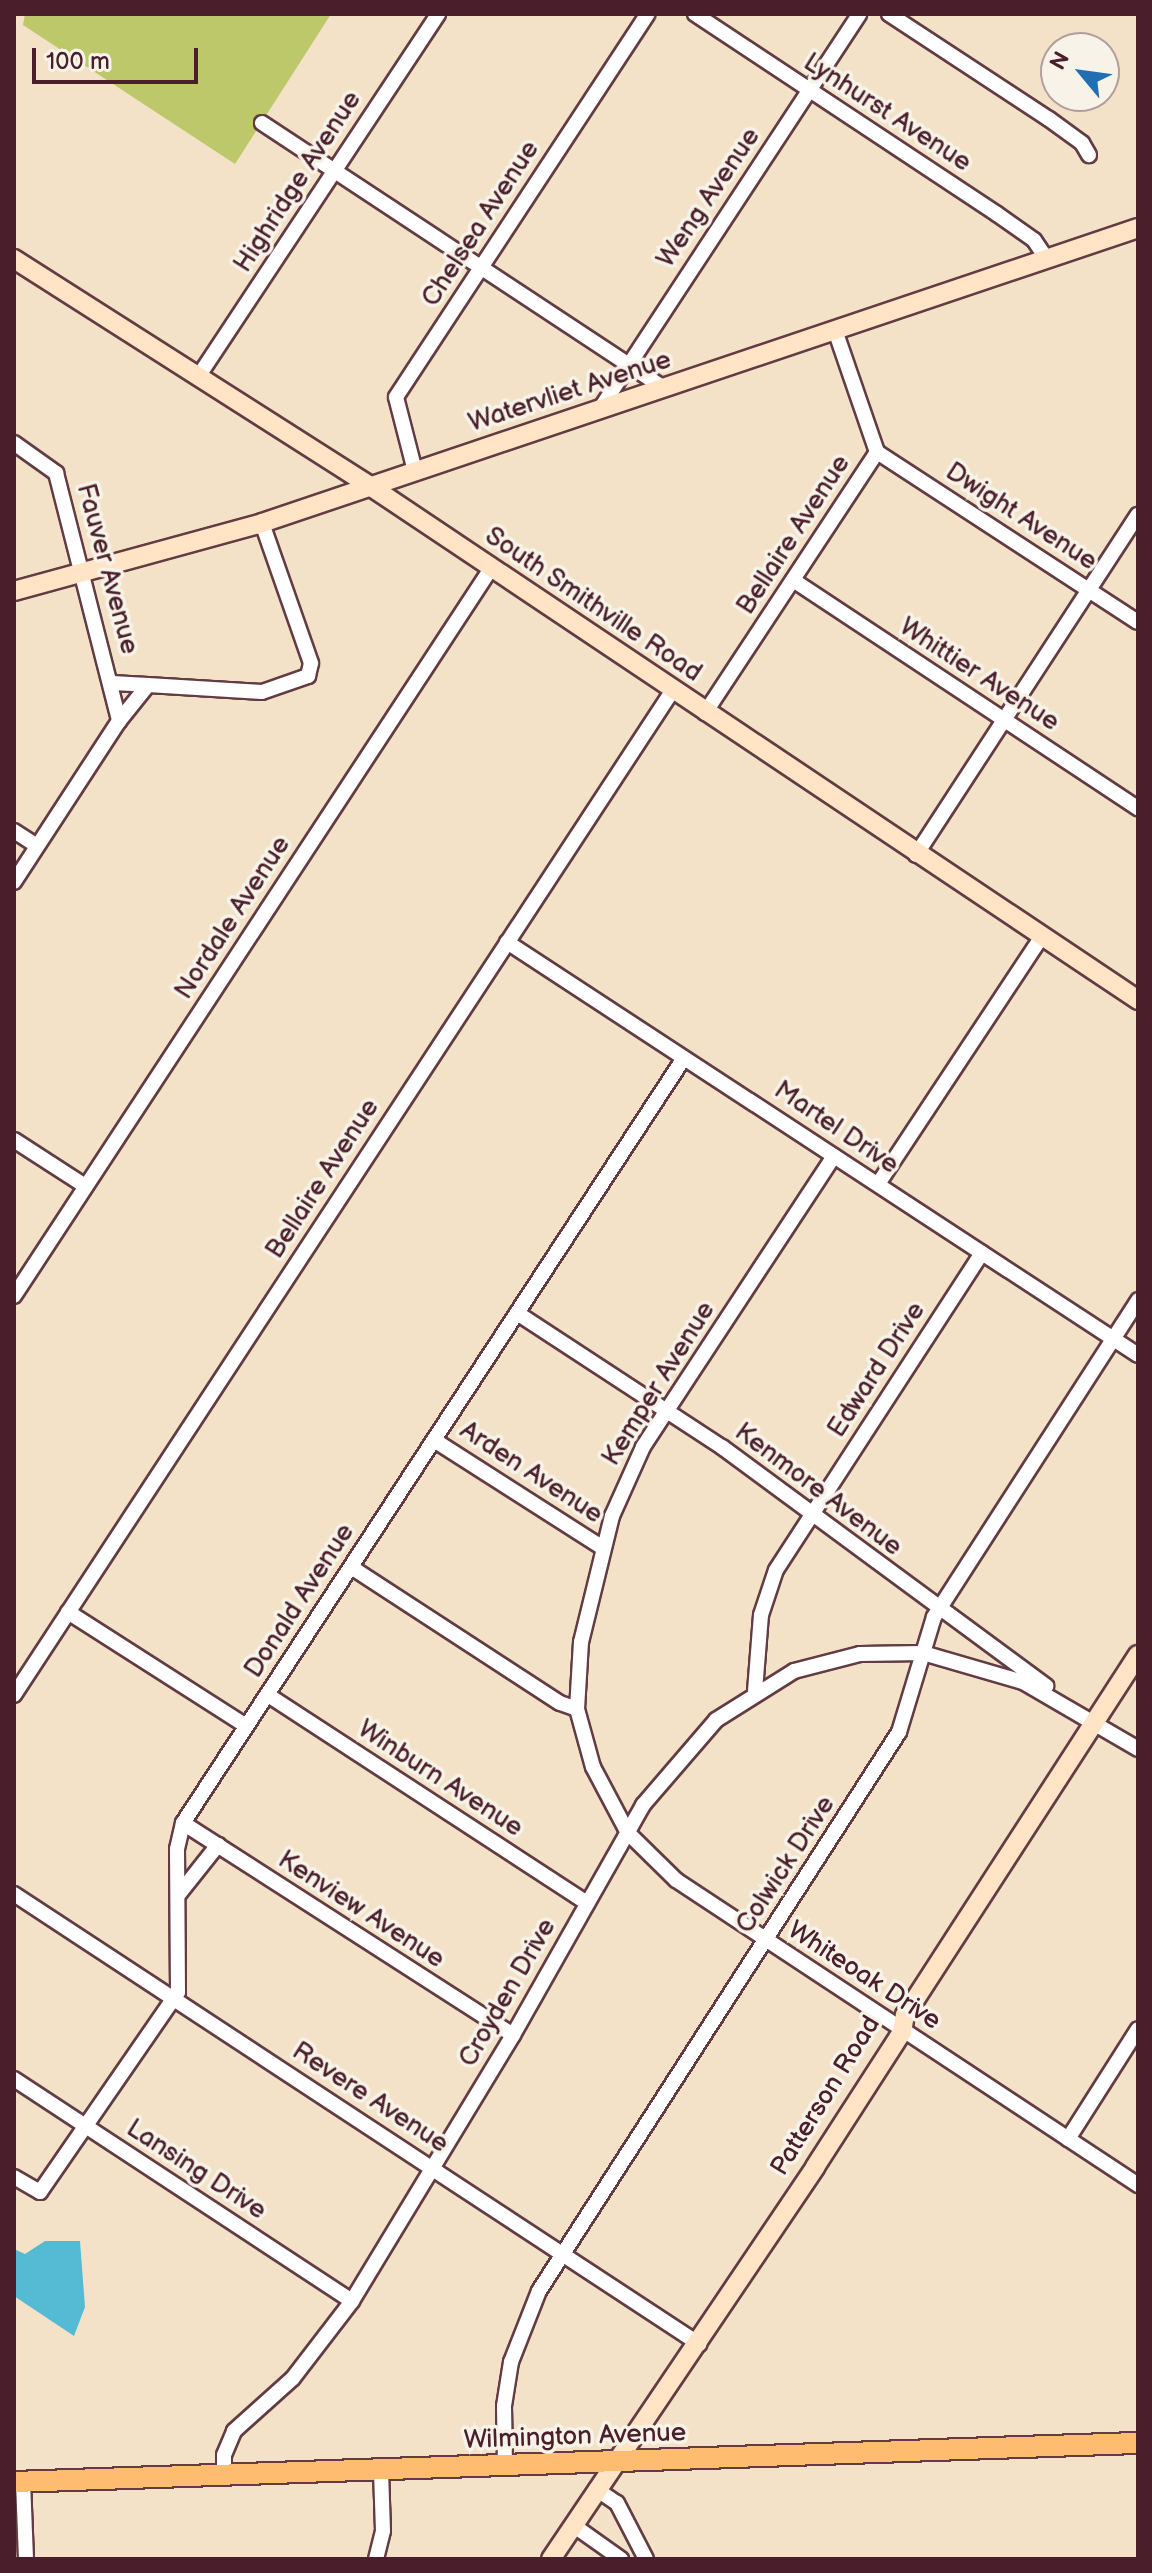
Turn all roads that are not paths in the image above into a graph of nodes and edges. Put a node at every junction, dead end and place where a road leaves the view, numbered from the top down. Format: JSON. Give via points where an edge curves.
{"nodes":[{"id":1,"x":438,"y":14,"type":"edge"},
{"id":2,"x":648,"y":14,"type":"edge"},
{"id":3,"x":695,"y":14,"type":"edge"},
{"id":4,"x":859,"y":14,"type":"edge"},
{"id":5,"x":889,"y":14,"type":"edge"},
{"id":6,"x":809,"y":91,"type":"junction"},
{"id":7,"x":262,"y":123,"type":"dead end"},
{"id":8,"x":1089,"y":155,"type":"dead end"},
{"id":9,"x":333,"y":171,"type":"junction"},
{"id":10,"x":1138,"y":228,"type":"edge"},
{"id":11,"x":14,"y":259,"type":"edge"},
{"id":12,"x":1047,"y":259,"type":"junction"},
{"id":13,"x":480,"y":268,"type":"junction"},
{"id":14,"x":835,"y":330,"type":"junction"},
{"id":15,"x":629,"y":365,"type":"junction"},
{"id":16,"x":198,"y":377,"type":"junction"},
{"id":17,"x":664,"y":388,"type":"junction"},
{"id":18,"x":600,"y":409,"type":"junction"},
{"id":19,"x":14,"y":443,"type":"edge"},
{"id":20,"x":877,"y":452,"type":"junction"},
{"id":21,"x":415,"y":471,"type":"junction"},
{"id":22,"x":370,"y":486,"type":"junction"},
{"id":23,"x":1138,"y":515,"type":"edge"},
{"id":24,"x":262,"y":523,"type":"junction"},
{"id":25,"x":492,"y":567,"type":"junction"},
{"id":26,"x":83,"y":574,"type":"junction"},
{"id":27,"x":793,"y":580,"type":"junction"},
{"id":28,"x":1089,"y":590,"type":"junction"},
{"id":29,"x":14,"y":591,"type":"edge"},
{"id":30,"x":1138,"y":622,"type":"edge"},
{"id":31,"x":112,"y":683,"type":"junction"},
{"id":32,"x":148,"y":685,"type":"junction"},
{"id":33,"x":673,"y":690,"type":"junction"},
{"id":34,"x":705,"y":713,"type":"junction"},
{"id":35,"x":1004,"y":720,"type":"junction"},
{"id":36,"x":119,"y":721,"type":"junction"},
{"id":37,"x":1138,"y":808,"type":"edge"},
{"id":38,"x":14,"y":831,"type":"edge"},
{"id":39,"x":37,"y":846,"type":"junction"},
{"id":40,"x":916,"y":855,"type":"junction"},
{"id":41,"x":14,"y":882,"type":"edge"},
{"id":42,"x":1041,"y":938,"type":"junction"},
{"id":43,"x":507,"y":942,"type":"junction"},
{"id":44,"x":1138,"y":1000,"type":"edge"},
{"id":45,"x":684,"y":1058,"type":"junction"},
{"id":46,"x":14,"y":1140,"type":"edge"},
{"id":47,"x":834,"y":1156,"type":"junction"},
{"id":48,"x":878,"y":1184,"type":"junction"},
{"id":49,"x":85,"y":1186,"type":"junction"},
{"id":50,"x":982,"y":1253,"type":"junction"},
{"id":51,"x":14,"y":1296,"type":"edge"},
{"id":52,"x":1138,"y":1300,"type":"edge"},
{"id":53,"x":517,"y":1313,"type":"junction"},
{"id":54,"x":1113,"y":1338,"type":"junction"},
{"id":55,"x":1138,"y":1355,"type":"edge"},
{"id":56,"x":666,"y":1410,"type":"junction"},
{"id":57,"x":434,"y":1440,"type":"junction"},
{"id":58,"x":811,"y":1515,"type":"junction"},
{"id":59,"x":601,"y":1547,"type":"junction"},
{"id":60,"x":351,"y":1567,"type":"junction"},
{"id":61,"x":938,"y":1610,"type":"junction"},
{"id":62,"x":68,"y":1612,"type":"junction"},
{"id":63,"x":923,"y":1653,"type":"junction"},
{"id":64,"x":1138,"y":1655,"type":"edge"},
{"id":65,"x":755,"y":1691,"type":"junction"},
{"id":66,"x":14,"y":1695,"type":"edge"},
{"id":67,"x":268,"y":1695,"type":"junction"},
{"id":68,"x":577,"y":1709,"type":"junction"},
{"id":69,"x":1090,"y":1718,"type":"junction"},
{"id":70,"x":245,"y":1725,"type":"junction"},
{"id":71,"x":1138,"y":1749,"type":"edge"},
{"id":72,"x":183,"y":1823,"type":"junction"},
{"id":73,"x":628,"y":1833,"type":"junction"},
{"id":74,"x":218,"y":1845,"type":"junction"},
{"id":75,"x":14,"y":1894,"type":"edge"},
{"id":76,"x":179,"y":1894,"type":"junction"},
{"id":77,"x":587,"y":1903,"type":"junction"},
{"id":78,"x":766,"y":1940,"type":"junction"},
{"id":79,"x":173,"y":1999,"type":"junction"},
{"id":80,"x":1138,"y":2029,"type":"edge"},
{"id":81,"x":902,"y":2032,"type":"junction"},
{"id":82,"x":513,"y":2035,"type":"junction"},
{"id":83,"x":14,"y":2079,"type":"edge"},
{"id":84,"x":84,"y":2124,"type":"junction"},
{"id":85,"x":1068,"y":2139,"type":"junction"},
{"id":86,"x":435,"y":2168,"type":"junction"},
{"id":87,"x":14,"y":2177,"type":"edge"},
{"id":88,"x":1138,"y":2185,"type":"edge"},
{"id":89,"x":563,"y":2253,"type":"junction"},
{"id":90,"x":352,"y":2301,"type":"junction"},
{"id":91,"x":699,"y":2344,"type":"junction"},
{"id":92,"x":1138,"y":2443,"type":"edge"},
{"id":93,"x":619,"y":2463,"type":"junction"},
{"id":94,"x":505,"y":2464,"type":"junction"},
{"id":95,"x":381,"y":2470,"type":"junction"},
{"id":96,"x":224,"y":2474,"type":"junction"},
{"id":97,"x":19,"y":2482,"type":"edge"},
{"id":98,"x":596,"y":2489,"type":"junction"},
{"id":99,"x":573,"y":2525,"type":"junction"},
{"id":100,"x":26,"y":2559,"type":"edge"},
{"id":101,"x":376,"y":2559,"type":"edge"},
{"id":102,"x":551,"y":2559,"type":"edge"},
{"id":103,"x":621,"y":2559,"type":"edge"},
{"id":104,"x":646,"y":2559,"type":"edge"}],
"edges":[{"from":1,"to":9,"type":"street","name":"Highridge Avenue"},
{"from":2,"to":13,"type":"street","name":"Chelsea Avenue"},
{"from":3,"to":6,"type":"street","name":"Lynhurst Avenue"},
{"from":4,"to":6,"type":"street","name":"Weng Avenue"},
{"from":5,"to":8,"type":"street","via":[[1049,119],[1082,143]]},
{"from":6,"to":12,"type":"street","name":"Lynhurst Avenue","via":[[1034,240]]},
{"from":6,"to":15,"type":"street","name":"Weng Avenue"},
{"from":7,"to":9,"type":"street"},
{"from":9,"to":13,"type":"street"},
{"from":9,"to":16,"type":"street","name":"Highridge Avenue"},
{"from":10,"to":12,"type":"main road","name":"Watervliet Avenue"},
{"from":11,"to":16,"type":"main road","name":"South Smithville Road"},
{"from":12,"to":14,"type":"main road","name":"Watervliet Avenue"},
{"from":13,"to":15,"type":"street"},
{"from":13,"to":21,"type":"street","name":"Chelsea Avenue","via":[[396,397]]},
{"from":14,"to":17,"type":"main road","name":"Watervliet Avenue"},
{"from":14,"to":20,"type":"street","name":"Bellaire Avenue"},
{"from":15,"to":17,"type":"street"},
{"from":15,"to":18,"type":"street","name":"Weng Avenue"},
{"from":16,"to":22,"type":"main road","name":"South Smithville Road"},
{"from":17,"to":18,"type":"main road","name":"Watervliet Avenue"},
{"from":18,"to":21,"type":"main road","name":"Watervliet Avenue"},
{"from":19,"to":26,"type":"street","name":"Fauver Avenue","via":[[56,473]]},
{"from":20,"to":27,"type":"street","name":"Bellaire Avenue"},
{"from":20,"to":28,"type":"street","name":"Dwight Avenue"},
{"from":21,"to":22,"type":"main road","name":"Watervliet Avenue"},
{"from":22,"to":24,"type":"main road","name":"Watervliet Avenue"},
{"from":22,"to":25,"type":"main road","name":"South Smithville Road"},
{"from":23,"to":28,"type":"street"},
{"from":24,"to":26,"type":"main road","name":"Watervliet Avenue"},
{"from":24,"to":32,"type":"street","via":[[311,663],[308,676],[262,692]]},
{"from":25,"to":33,"type":"main road","name":"South Smithville Road"},
{"from":25,"to":49,"type":"street","name":"Nordale Avenue"},
{"from":26,"to":29,"type":"main road","name":"Watervliet Avenue"},
{"from":26,"to":31,"type":"street","name":"Fauver Avenue"},
{"from":27,"to":34,"type":"street","name":"Bellaire Avenue"},
{"from":27,"to":35,"type":"street","name":"Whittier Avenue"},
{"from":28,"to":30,"type":"street","name":"Dwight Avenue"},
{"from":28,"to":35,"type":"street"},
{"from":31,"to":32,"type":"street"},
{"from":31,"to":36,"type":"street","name":"Fauver Avenue"},
{"from":32,"to":36,"type":"street"},
{"from":33,"to":34,"type":"main road","name":"South Smithville Road"},
{"from":33,"to":43,"type":"street","name":"Bellaire Avenue"},
{"from":34,"to":40,"type":"main road","name":"South Smithville Road"},
{"from":35,"to":37,"type":"street","name":"Whittier Avenue"},
{"from":35,"to":40,"type":"street"},
{"from":36,"to":39,"type":"street"},
{"from":38,"to":39,"type":"street"},
{"from":39,"to":41,"type":"street"},
{"from":40,"to":42,"type":"main road","name":"South Smithville Road"},
{"from":42,"to":44,"type":"main road","name":"South Smithville Road"},
{"from":42,"to":48,"type":"street"},
{"from":43,"to":45,"type":"street","name":"Martel Drive"},
{"from":43,"to":62,"type":"street","name":"Bellaire Avenue"},
{"from":45,"to":47,"type":"street","name":"Martel Drive"},
{"from":45,"to":53,"type":"street","name":"Donald Avenue"},
{"from":46,"to":49,"type":"street"},
{"from":47,"to":48,"type":"street","name":"Martel Drive"},
{"from":47,"to":56,"type":"street","name":"Kemper Avenue"},
{"from":48,"to":50,"type":"street","name":"Martel Drive"},
{"from":49,"to":51,"type":"street","name":"Nordale Avenue"},
{"from":50,"to":54,"type":"street","name":"Martel Drive"},
{"from":50,"to":58,"type":"street","name":"Edward Drive"},
{"from":52,"to":54,"type":"street","name":"Colwick Drive"},
{"from":53,"to":56,"type":"street","name":"Kenmore Avenue"},
{"from":53,"to":57,"type":"street","name":"Donald Avenue"},
{"from":54,"to":55,"type":"street","name":"Martel Drive"},
{"from":54,"to":61,"type":"street","name":"Colwick Drive"},
{"from":56,"to":58,"type":"street","name":"Kenmore Avenue"},
{"from":56,"to":59,"type":"street","name":"Kemper Avenue","via":[[626,1481]]},
{"from":57,"to":59,"type":"street","name":"Arden Avenue"},
{"from":57,"to":60,"type":"street","name":"Donald Avenue"},
{"from":58,"to":61,"type":"street","name":"Kenmore Avenue"},
{"from":58,"to":65,"type":"street","name":"Edward Drive","via":[[766,1593]]},
{"from":59,"to":68,"type":"street","name":"Kemper Avenue","via":[[585,1618]]},
{"from":60,"to":67,"type":"street","name":"Donald Avenue"},
{"from":60,"to":68,"type":"street"},
{"from":61,"to":63,"type":"street","name":"Colwick Drive"},
{"from":61,"to":69,"type":"street","name":"Kenmore Avenue"},
{"from":62,"to":66,"type":"street","name":"Bellaire Avenue"},
{"from":62,"to":70,"type":"street"},
{"from":63,"to":65,"type":"street","name":"Croyden Drive","via":[[860,1654],[824,1662]]},
{"from":63,"to":69,"type":"street","name":"Kenmore Avenue","via":[[1000,1672]]},
{"from":63,"to":78,"type":"street","name":"Colwick Drive","via":[[899,1732]]},
{"from":64,"to":69,"type":"main road","name":"Patterson Road"},
{"from":65,"to":73,"type":"street","name":"Croyden Drive","via":[[685,1751]]},
{"from":67,"to":70,"type":"street","name":"Donald Avenue"},
{"from":67,"to":77,"type":"street","name":"Winburn Avenue"},
{"from":68,"to":73,"type":"street","name":"Whiteoak Drive","via":[[602,1789]]},
{"from":69,"to":71,"type":"street","name":"Kenmore Avenue"},
{"from":69,"to":81,"type":"main road","name":"Patterson Road","via":[[905,2015]]},
{"from":70,"to":72,"type":"street","name":"Donald Avenue"},
{"from":72,"to":74,"type":"street","name":"Kenview Avenue"},
{"from":72,"to":76,"type":"street","name":"Donald Avenue","via":[[177,1849]]},
{"from":73,"to":77,"type":"street","name":"Croyden Drive"},
{"from":73,"to":78,"type":"street","name":"Whiteoak Drive","via":[[676,1880]]},
{"from":74,"to":76,"type":"street"},
{"from":74,"to":82,"type":"street","name":"Kenview Avenue"},
{"from":75,"to":79,"type":"street","name":"Revere Avenue"},
{"from":76,"to":79,"type":"street","name":"Donald Avenue","via":[[178,1992]]},
{"from":77,"to":82,"type":"street","name":"Croyden Drive"},
{"from":78,"to":81,"type":"street","name":"Whiteoak Drive"},
{"from":78,"to":89,"type":"street","name":"Colwick Drive"},
{"from":79,"to":84,"type":"street","name":"Donald Avenue"},
{"from":79,"to":86,"type":"street","name":"Revere Avenue"},
{"from":80,"to":85,"type":"street"},
{"from":81,"to":85,"type":"street","name":"Whiteoak Drive"},
{"from":81,"to":91,"type":"main road","name":"Patterson Road"},
{"from":82,"to":86,"type":"street","name":"Croyden Drive"},
{"from":83,"to":84,"type":"street","name":"Lansing Drive"},
{"from":84,"to":87,"type":"street","name":"Donald Avenue","via":[[40,2192]]},
{"from":84,"to":90,"type":"street","name":"Lansing Drive"},
{"from":85,"to":88,"type":"street","name":"Whiteoak Drive"},
{"from":86,"to":89,"type":"street","name":"Revere Avenue"},
{"from":86,"to":90,"type":"street","name":"Croyden Drive"},
{"from":89,"to":91,"type":"street","name":"Revere Avenue"},
{"from":89,"to":94,"type":"street","name":"Colwick Drive","via":[[528,2314],[513,2353],[504,2406]]},
{"from":90,"to":96,"type":"street","name":"Croyden Drive","via":[[293,2378],[234,2431],[224,2455]]},
{"from":91,"to":93,"type":"main road","name":"Patterson Road"},
{"from":92,"to":93,"type":"main road","name":"Wilmington Avenue"},
{"from":93,"to":94,"type":"main road","name":"Wilmington Avenue"},
{"from":93,"to":98,"type":"main road","name":"Patterson Road"},
{"from":94,"to":95,"type":"main road","name":"Wilmington Avenue"},
{"from":95,"to":96,"type":"main road","name":"Wilmington Avenue"},
{"from":95,"to":101,"type":"street","via":[[383,2531]]},
{"from":96,"to":97,"type":"main road","name":"Wilmington Avenue"},
{"from":97,"to":100,"type":"street"},
{"from":98,"to":99,"type":"main road","name":"Patterson Road"},
{"from":98,"to":104,"type":"street","via":[[617,2503]]},
{"from":99,"to":102,"type":"main road","name":"Patterson Road"},
{"from":99,"to":103,"type":"street"}]}
